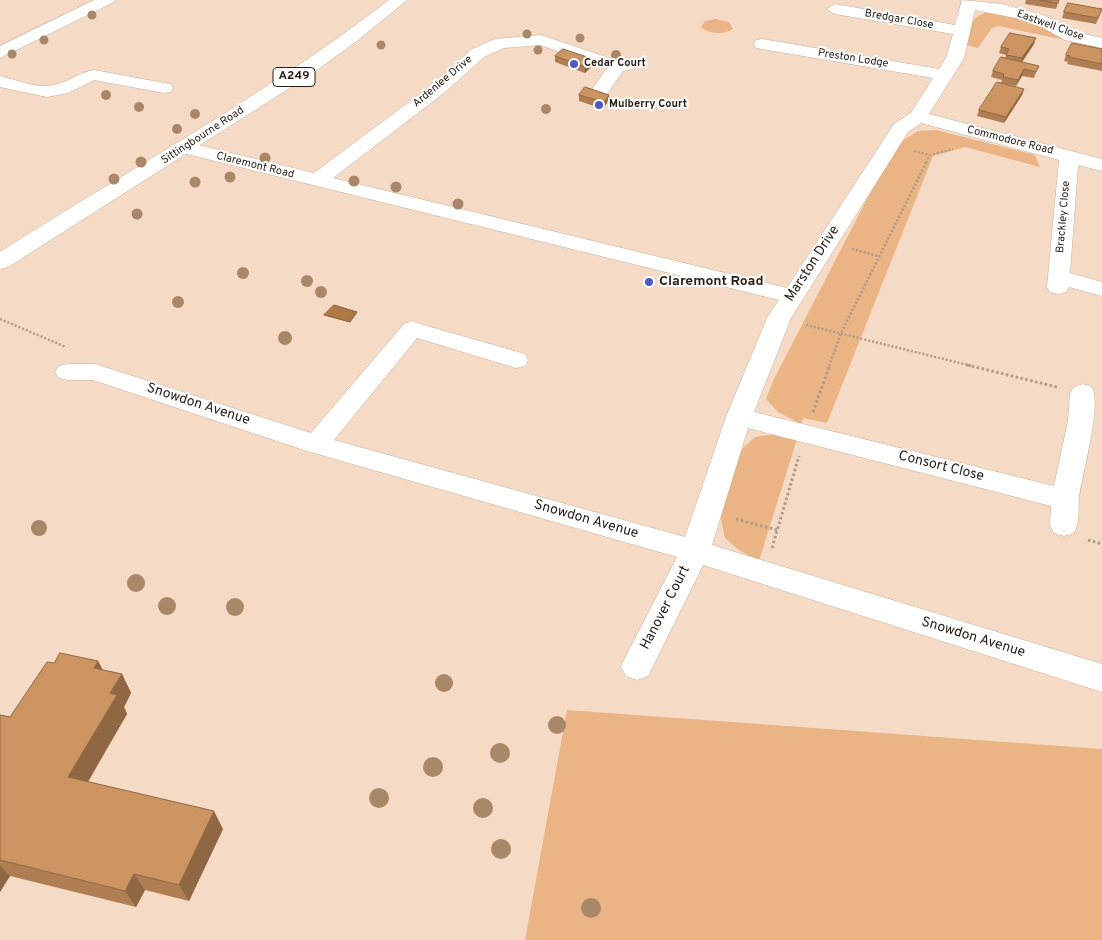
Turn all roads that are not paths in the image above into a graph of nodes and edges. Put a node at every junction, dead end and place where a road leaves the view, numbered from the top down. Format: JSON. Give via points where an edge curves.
{"nodes":[{"id":1,"x":106,"y":0,"type":"edge"},
{"id":2,"x":399,"y":0,"type":"edge"},
{"id":3,"x":969,"y":2,"type":"edge"},
{"id":4,"x":835,"y":9,"type":"edge"},
{"id":5,"x":962,"y":31,"type":"junction"},
{"id":6,"x":1102,"y":43,"type":"edge"},
{"id":7,"x":762,"y":44,"type":"dead end"},
{"id":8,"x":0,"y":52,"type":"edge"},
{"id":9,"x":945,"y":75,"type":"junction"},
{"id":10,"x":0,"y":81,"type":"edge"},
{"id":11,"x":164,"y":88,"type":"dead end"},
{"id":12,"x":599,"y":94,"type":"edge"},
{"id":13,"x":918,"y":117,"type":"junction"},
{"id":14,"x":186,"y":148,"type":"junction"},
{"id":15,"x":1069,"y":156,"type":"junction"},
{"id":16,"x":1102,"y":165,"type":"edge"},
{"id":17,"x":316,"y":181,"type":"junction"},
{"id":18,"x":0,"y":262,"type":"edge"},
{"id":19,"x":1102,"y":289,"type":"edge"},
{"id":20,"x":791,"y":296,"type":"junction"},
{"id":21,"x":516,"y":360,"type":"dead end"},
{"id":22,"x":68,"y":372,"type":"road end"},
{"id":23,"x":1083,"y":393,"type":"road end"},
{"id":24,"x":739,"y":417,"type":"junction"},
{"id":25,"x":1091,"y":423,"type":"edge"},
{"id":26,"x":316,"y":444,"type":"junction"},
{"id":27,"x":695,"y":551,"type":"junction"},
{"id":28,"x":637,"y":666,"type":"dead end"},
{"id":29,"x":1102,"y":678,"type":"edge"}],
"edges":[{"from":1,"to":8,"type":"main road"},
{"from":2,"to":14,"type":"main road","name":"Sittingbourne Road","number":"A249","via":[[368,26]]},
{"from":3,"to":5,"type":"main road","name":"Marston Drive"},
{"from":3,"to":6,"type":"main road","name":"Eastwell Close","via":[[1037,18],[1070,36]]},
{"from":4,"to":5,"type":"main road","name":"Bredgar Close"},
{"from":5,"to":9,"type":"main road","name":"Marston Drive","via":[[955,58]]},
{"from":7,"to":9,"type":"main road","name":"Preston Lodge"},
{"from":9,"to":13,"type":"main road","name":"Marston Drive"},
{"from":10,"to":11,"type":"main road","via":[[46,92],[94,75]]},
{"from":12,"to":17,"type":"main road","name":"Ardenlee Drive","via":[[622,65],[541,40],[501,43],[478,53],[440,88]]},
{"from":13,"to":15,"type":"main road","name":"Commodore Road"},
{"from":13,"to":20,"type":"main road","name":"Marston Drive","via":[[901,128]]},
{"from":14,"to":17,"type":"main road","name":"Claremont Road"},
{"from":14,"to":18,"type":"main road","name":"Sittingbourne Road","number":"A249"},
{"from":15,"to":16,"type":"main road","name":"Commodore Road"},
{"from":15,"to":19,"type":"main road","name":"Brackley Close","via":[[1058,282]]},
{"from":17,"to":20,"type":"main road","name":"Claremont Road"},
{"from":20,"to":24,"type":"main road","name":"Marston Drive"},
{"from":21,"to":26,"type":"main road","via":[[412,329]]},
{"from":22,"to":26,"type":"main road","name":"Snowdon Avenue","via":[[95,372]]},
{"from":23,"to":25,"type":"main road","name":"Consort Close"},
{"from":24,"to":25,"type":"main road","name":"Consort Close","via":[[806,432],[1064,512]]},
{"from":24,"to":27,"type":"main road","name":"Marston Drive"},
{"from":26,"to":27,"type":"main road","name":"Snowdon Avenue"},
{"from":27,"to":28,"type":"main road","name":"Hanover Court"},
{"from":27,"to":29,"type":"main road","name":"Snowdon Avenue"}]}
